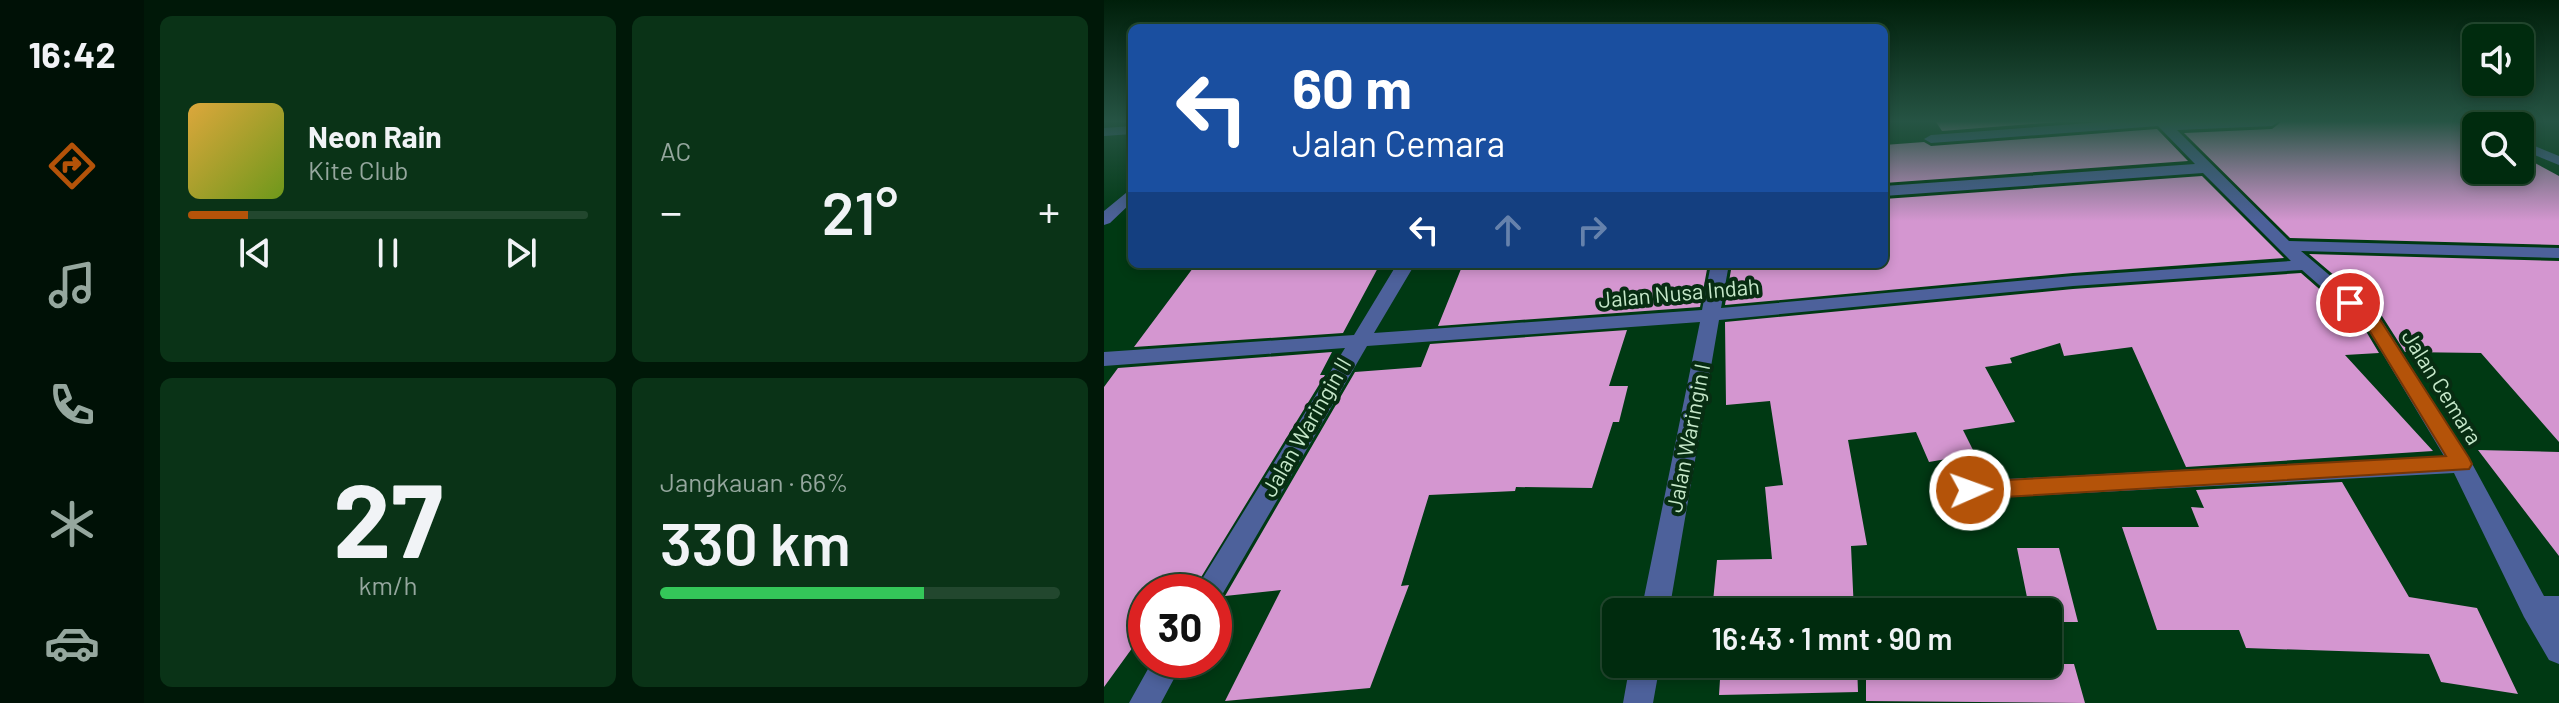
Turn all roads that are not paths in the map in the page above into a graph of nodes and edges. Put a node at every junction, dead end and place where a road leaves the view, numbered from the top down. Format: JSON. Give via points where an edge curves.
{"nodes":[{"id":1,"x":2194,"y":155,"type":"edge"},
{"id":2,"x":2207,"y":168,"type":"junction"},
{"id":3,"x":1888,"y":191,"type":"edge"},
{"id":4,"x":1128,"y":197,"type":"edge"},
{"id":5,"x":1104,"y":220,"type":"edge"},
{"id":6,"x":2284,"y":246,"type":"junction"},
{"id":7,"x":2559,"y":253,"type":"edge"},
{"id":8,"x":2305,"y":265,"type":"junction"},
{"id":9,"x":1403,"y":268,"type":"edge"},
{"id":10,"x":1719,"y":268,"type":"edge"},
{"id":11,"x":1711,"y":315,"type":"junction"},
{"id":12,"x":1357,"y":342,"type":"junction"},
{"id":13,"x":1104,"y":359,"type":"edge"},
{"id":14,"x":2461,"y":464,"type":"junction"},
{"id":15,"x":1970,"y":490,"type":"dead end"},
{"id":16,"x":1220,"y":574,"type":"edge"},
{"id":17,"x":1658,"y":598,"type":"edge"},
{"id":18,"x":2546,"y":608,"type":"edge"},
{"id":19,"x":2559,"y":651,"type":"edge"},
{"id":20,"x":1159,"y":678,"type":"edge"},
{"id":21,"x":1642,"y":678,"type":"edge"},
{"id":22,"x":1144,"y":703,"type":"edge"},
{"id":23,"x":1638,"y":703,"type":"edge"}],
"edges":[{"from":1,"to":2,"type":"street","name":"Jalan Cemara"},
{"from":2,"to":3,"type":"street"},
{"from":2,"to":6,"type":"street","name":"Jalan Cemara"},
{"from":4,"to":5,"type":"street"},
{"from":6,"to":7,"type":"street"},
{"from":6,"to":8,"type":"street","name":"Jalan Cemara"},
{"from":8,"to":11,"type":"street","name":"Jalan Nusa Indah"},
{"from":8,"to":14,"type":"street","name":"Jalan Cemara","via":[[2373,322]]},
{"from":9,"to":12,"type":"street","name":"Jalan Waringin II"},
{"from":10,"to":11,"type":"street","name":"Jalan Waringin I"},
{"from":11,"to":12,"type":"street","name":"Jalan Nusa Indah"},
{"from":11,"to":17,"type":"street","name":"Jalan Waringin I"},
{"from":12,"to":13,"type":"street","name":"Jalan Nusa Indah"},
{"from":12,"to":16,"type":"street","name":"Jalan Waringin II"},
{"from":14,"to":15,"type":"street"},
{"from":14,"to":18,"type":"street","name":"Jalan Cemara"},
{"from":18,"to":19,"type":"street","name":"Jalan Cemara"},
{"from":20,"to":22,"type":"street"},
{"from":21,"to":23,"type":"street"}]}
